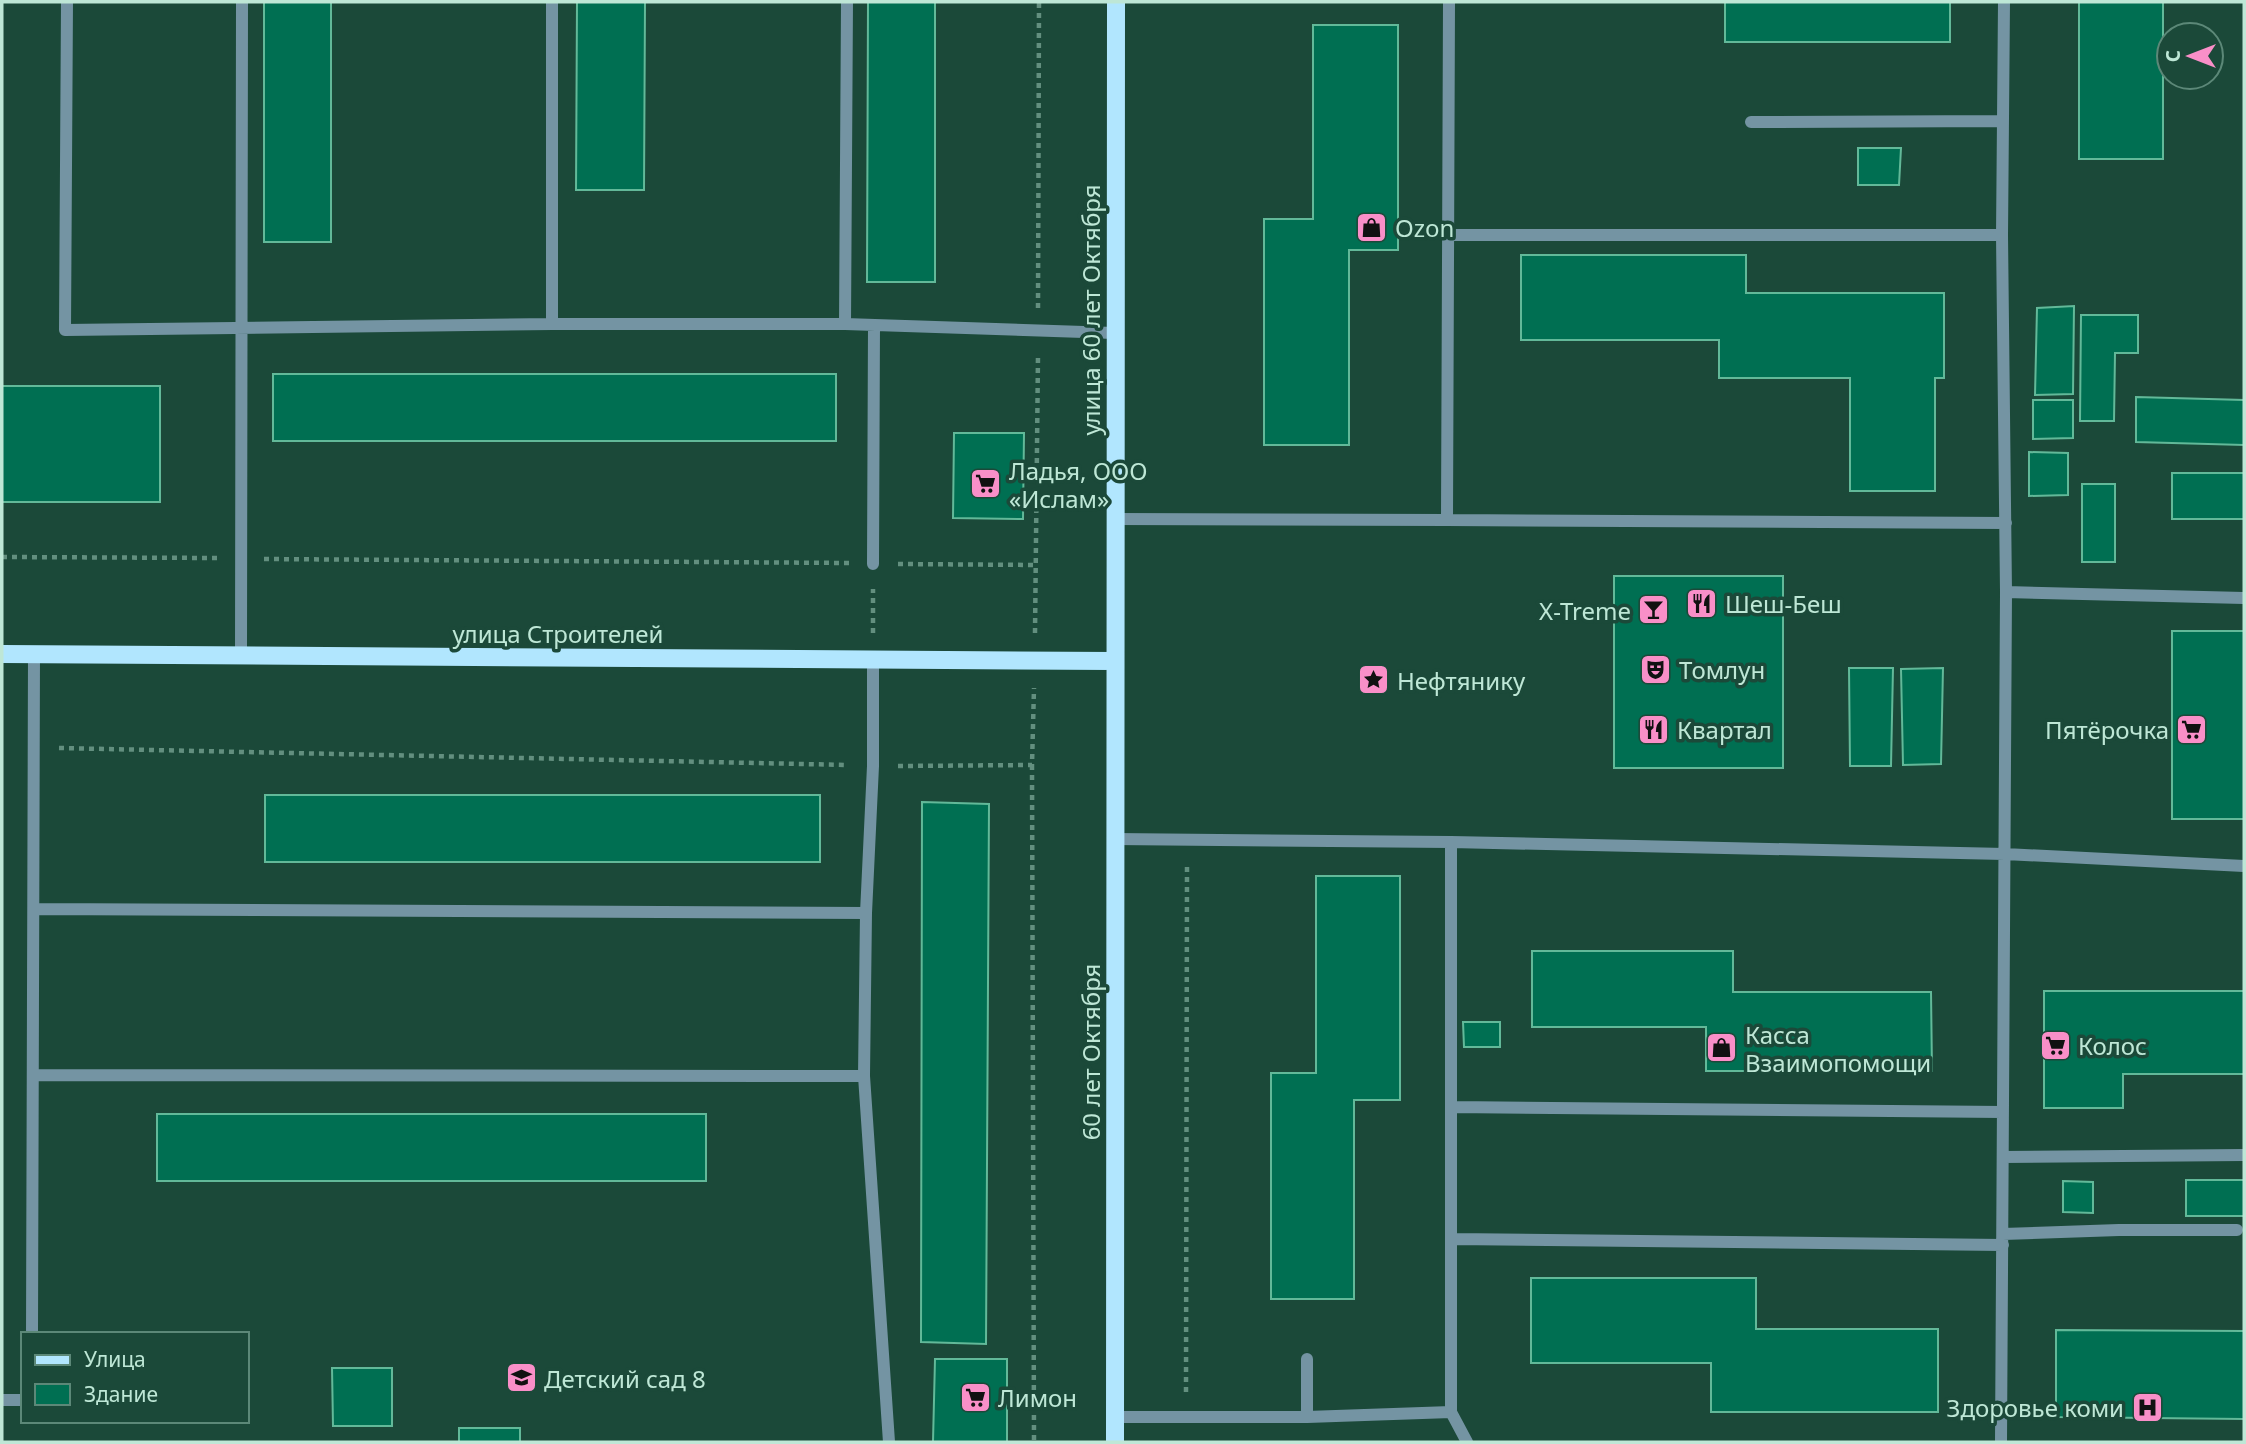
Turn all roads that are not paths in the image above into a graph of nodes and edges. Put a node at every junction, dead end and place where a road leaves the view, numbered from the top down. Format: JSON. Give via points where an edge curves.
{"nodes":[{"id":1,"x":67,"y":2,"type":"edge"},
{"id":2,"x":242,"y":2,"type":"edge"},
{"id":3,"x":552,"y":2,"type":"edge"},
{"id":4,"x":847,"y":2,"type":"edge"},
{"id":5,"x":1116,"y":2,"type":"edge"},
{"id":6,"x":1449,"y":2,"type":"edge"},
{"id":7,"x":2004,"y":2,"type":"edge"},
{"id":8,"x":2002,"y":121,"type":"junction"},
{"id":9,"x":1751,"y":122,"type":"dead end"},
{"id":10,"x":1447,"y":235,"type":"junction"},
{"id":11,"x":2002,"y":235,"type":"junction"},
{"id":12,"x":552,"y":324,"type":"junction"},
{"id":13,"x":845,"y":324,"type":"junction"},
{"id":14,"x":874,"y":325,"type":"junction"},
{"id":15,"x":242,"y":328,"type":"junction"},
{"id":16,"x":1115,"y":333,"type":"junction"},
{"id":17,"x":1115,"y":519,"type":"junction"},
{"id":18,"x":1447,"y":520,"type":"junction"},
{"id":19,"x":2006,"y":523,"type":"junction"},
{"id":20,"x":873,"y":564,"type":"road end"},
{"id":21,"x":2006,"y":592,"type":"junction"},
{"id":22,"x":2244,"y":598,"type":"edge"},
{"id":23,"x":2,"y":654,"type":"edge"},
{"id":24,"x":34,"y":654,"type":"junction"},
{"id":25,"x":241,"y":656,"type":"junction"},
{"id":26,"x":873,"y":660,"type":"junction"},
{"id":27,"x":1114,"y":661,"type":"junction"},
{"id":28,"x":1115,"y":839,"type":"junction"},
{"id":29,"x":1451,"y":842,"type":"junction"},
{"id":30,"x":2005,"y":854,"type":"junction"},
{"id":31,"x":2244,"y":866,"type":"edge"},
{"id":32,"x":34,"y":909,"type":"junction"},
{"id":33,"x":866,"y":913,"type":"junction"},
{"id":34,"x":34,"y":1075,"type":"junction"},
{"id":35,"x":864,"y":1076,"type":"junction"},
{"id":36,"x":1452,"y":1107,"type":"junction"},
{"id":37,"x":2004,"y":1112,"type":"junction"},
{"id":38,"x":2244,"y":1155,"type":"edge"},
{"id":39,"x":2003,"y":1157,"type":"junction"},
{"id":40,"x":2237,"y":1230,"type":"dead end"},
{"id":41,"x":1452,"y":1239,"type":"junction"},
{"id":42,"x":2003,"y":1239,"type":"junction"},
{"id":43,"x":32,"y":1332,"type":"edge"},
{"id":44,"x":1307,"y":1359,"type":"dead end"},
{"id":45,"x":2,"y":1400,"type":"edge"},
{"id":46,"x":21,"y":1400,"type":"edge"},
{"id":47,"x":1451,"y":1412,"type":"junction"},
{"id":48,"x":1115,"y":1417,"type":"junction"},
{"id":49,"x":1307,"y":1417,"type":"junction"},
{"id":50,"x":889,"y":1442,"type":"edge"},
{"id":51,"x":1115,"y":1442,"type":"edge"},
{"id":52,"x":1467,"y":1442,"type":"edge"},
{"id":53,"x":2001,"y":1442,"type":"edge"}],
"edges":[{"from":1,"to":15,"type":"street","via":[[65,330]]},
{"from":2,"to":15,"type":"street"},
{"from":3,"to":12,"type":"street"},
{"from":4,"to":13,"type":"street"},
{"from":5,"to":16,"type":"main road","name":"улица 60 лет Октября"},
{"from":6,"to":10,"type":"street"},
{"from":7,"to":8,"type":"street"},
{"from":8,"to":9,"type":"street"},
{"from":8,"to":11,"type":"street"},
{"from":10,"to":11,"type":"street"},
{"from":10,"to":18,"type":"street"},
{"from":11,"to":19,"type":"street"},
{"from":12,"to":13,"type":"street"},
{"from":12,"to":15,"type":"street"},
{"from":13,"to":14,"type":"street"},
{"from":14,"to":16,"type":"street"},
{"from":14,"to":20,"type":"street"},
{"from":15,"to":25,"type":"street"},
{"from":16,"to":17,"type":"main road","name":"улица 60 лет Октября"},
{"from":17,"to":18,"type":"street"},
{"from":17,"to":27,"type":"main road","name":"улица 60 лет Октября"},
{"from":18,"to":19,"type":"street"},
{"from":19,"to":21,"type":"street"},
{"from":21,"to":22,"type":"street"},
{"from":21,"to":30,"type":"street"},
{"from":23,"to":24,"type":"main road","name":"улица Строителей"},
{"from":24,"to":25,"type":"main road","name":"улица Строителей"},
{"from":24,"to":32,"type":"street"},
{"from":25,"to":26,"type":"main road","name":"улица Строителей"},
{"from":26,"to":27,"type":"main road","name":"улица Строителей"},
{"from":26,"to":33,"type":"street"},
{"from":27,"to":28,"type":"main road","name":"60 лет Октября"},
{"from":28,"to":29,"type":"street"},
{"from":28,"to":48,"type":"main road","name":"60 лет Октября"},
{"from":29,"to":30,"type":"street"},
{"from":29,"to":36,"type":"street"},
{"from":30,"to":31,"type":"street"},
{"from":30,"to":37,"type":"street"},
{"from":32,"to":33,"type":"street"},
{"from":32,"to":34,"type":"street"},
{"from":33,"to":35,"type":"street"},
{"from":34,"to":35,"type":"street"},
{"from":34,"to":43,"type":"street"},
{"from":35,"to":50,"type":"street"},
{"from":36,"to":37,"type":"street"},
{"from":36,"to":41,"type":"street"},
{"from":37,"to":39,"type":"street"},
{"from":38,"to":39,"type":"street"},
{"from":39,"to":42,"type":"street"},
{"from":40,"to":42,"type":"street","via":[[2119,1230]]},
{"from":41,"to":42,"type":"street"},
{"from":41,"to":47,"type":"street"},
{"from":42,"to":53,"type":"street"},
{"from":44,"to":49,"type":"street"},
{"from":45,"to":46,"type":"street"},
{"from":47,"to":49,"type":"street"},
{"from":47,"to":52,"type":"street"},
{"from":48,"to":49,"type":"street"},
{"from":48,"to":51,"type":"main road","name":"60 лет Октября"}]}
